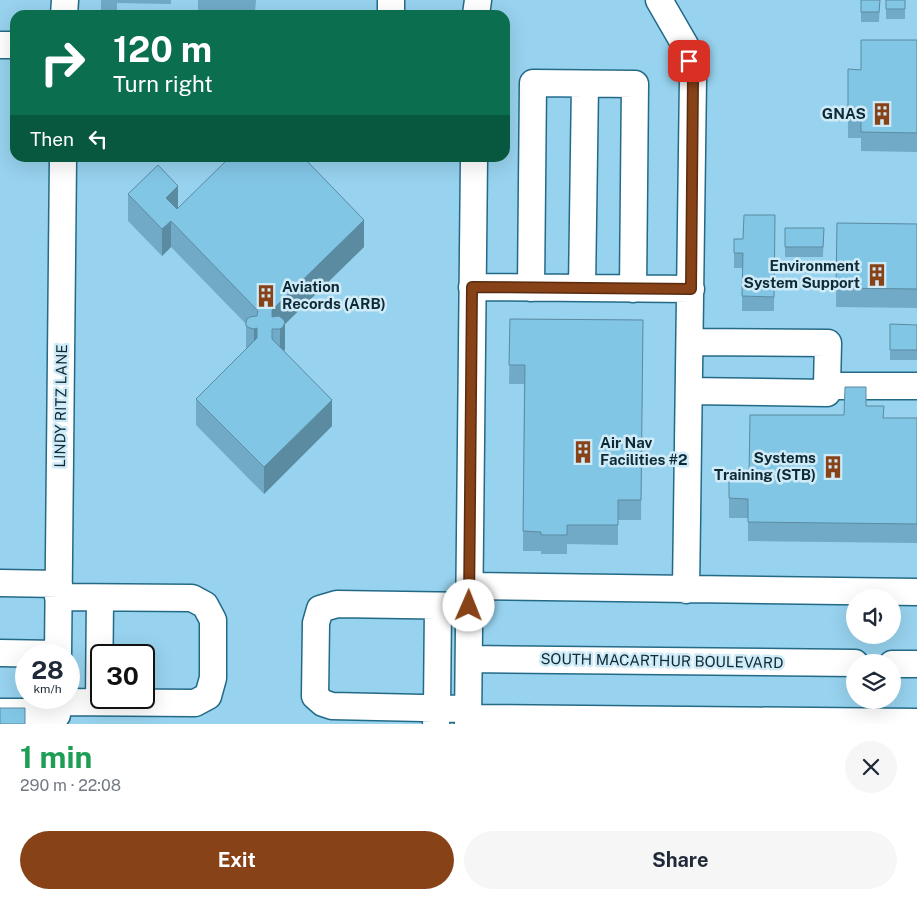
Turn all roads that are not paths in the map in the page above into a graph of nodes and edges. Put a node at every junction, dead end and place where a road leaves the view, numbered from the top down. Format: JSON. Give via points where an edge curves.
{"nodes":[{"id":1,"x":659,"y":0,"type":"edge"},
{"id":2,"x":585,"y":84,"type":"junction"},
{"id":3,"x":63,"y":162,"type":"edge"},
{"id":4,"x":474,"y":162,"type":"edge"},
{"id":5,"x":472,"y":287,"type":"junction"},
{"id":6,"x":531,"y":288,"type":"junction"},
{"id":7,"x":582,"y":288,"type":"junction"},
{"id":8,"x":633,"y":289,"type":"junction"},
{"id":9,"x":691,"y":289,"type":"junction"},
{"id":10,"x":690,"y":342,"type":"junction"},
{"id":11,"x":827,"y":386,"type":"junction"},
{"id":12,"x":917,"y":386,"type":"edge"},
{"id":13,"x":689,"y":391,"type":"junction"},
{"id":14,"x":0,"y":583,"type":"edge"},
{"id":15,"x":58,"y":590,"type":"junction"},
{"id":16,"x":686,"y":590,"type":"junction"},
{"id":17,"x":917,"y":592,"type":"edge"},
{"id":18,"x":469,"y":596,"type":"junction"},
{"id":19,"x":100,"y":598,"type":"junction"},
{"id":20,"x":438,"y":606,"type":"junction"},
{"id":21,"x":58,"y":644,"type":"edge"},
{"id":22,"x":100,"y":644,"type":"edge"},
{"id":23,"x":0,"y":653,"type":"edge"},
{"id":24,"x":15,"y":654,"type":"edge"},
{"id":25,"x":469,"y":660,"type":"junction"},
{"id":26,"x":846,"y":663,"type":"edge"},
{"id":27,"x":901,"y":664,"type":"edge"},
{"id":28,"x":917,"y":664,"type":"edge"},
{"id":29,"x":155,"y":703,"type":"edge"},
{"id":30,"x":90,"y":704,"type":"edge"},
{"id":31,"x":57,"y":710,"type":"edge"},
{"id":32,"x":0,"y":712,"type":"edge"},
{"id":33,"x":437,"y":716,"type":"edge"},
{"id":34,"x":468,"y":717,"type":"edge"},
{"id":35,"x":917,"y":722,"type":"edge"}],
"edges":[{"from":1,"to":9,"type":"street","via":[[685,44],[693,78]]},
{"from":2,"to":6,"type":"street","via":[[532,83]]},
{"from":2,"to":7,"type":"street"},
{"from":2,"to":8,"type":"street","via":[[635,84]]},
{"from":3,"to":15,"type":"street","name":"LINDY RITZ LANE"},
{"from":4,"to":5,"type":"street"},
{"from":5,"to":6,"type":"street"},
{"from":5,"to":18,"type":"street"},
{"from":6,"to":7,"type":"street"},
{"from":7,"to":8,"type":"street"},
{"from":8,"to":9,"type":"street"},
{"from":9,"to":10,"type":"street"},
{"from":10,"to":11,"type":"street","via":[[828,343]]},
{"from":10,"to":13,"type":"street"},
{"from":11,"to":12,"type":"street"},
{"from":11,"to":13,"type":"street","via":[[827,393]]},
{"from":13,"to":16,"type":"street"},
{"from":14,"to":15,"type":"street"},
{"from":15,"to":19,"type":"street"},
{"from":15,"to":21,"type":"street","name":"LINDY RITZ LANE"},
{"from":16,"to":17,"type":"street"},
{"from":16,"to":18,"type":"street"},
{"from":18,"to":20,"type":"street"},
{"from":18,"to":25,"type":"street"},
{"from":19,"to":22,"type":"street"},
{"from":19,"to":29,"type":"street","via":[[192,598],[205,605],[213,620],[213,678],[208,696],[195,703]]},
{"from":20,"to":33,"type":"street"},
{"from":20,"to":33,"type":"street","via":[[337,604],[320,609],[316,623],[315,696],[332,706]]},
{"from":23,"to":24,"type":"street"},
{"from":25,"to":26,"type":"street","name":"SOUTH MACARTHUR BOULEVARD"},
{"from":25,"to":34,"type":"street"},
{"from":27,"to":28,"type":"street"},
{"from":30,"to":31,"type":"street"},
{"from":31,"to":32,"type":"street"},
{"from":33,"to":34,"type":"street"},
{"from":34,"to":35,"type":"street"}]}
